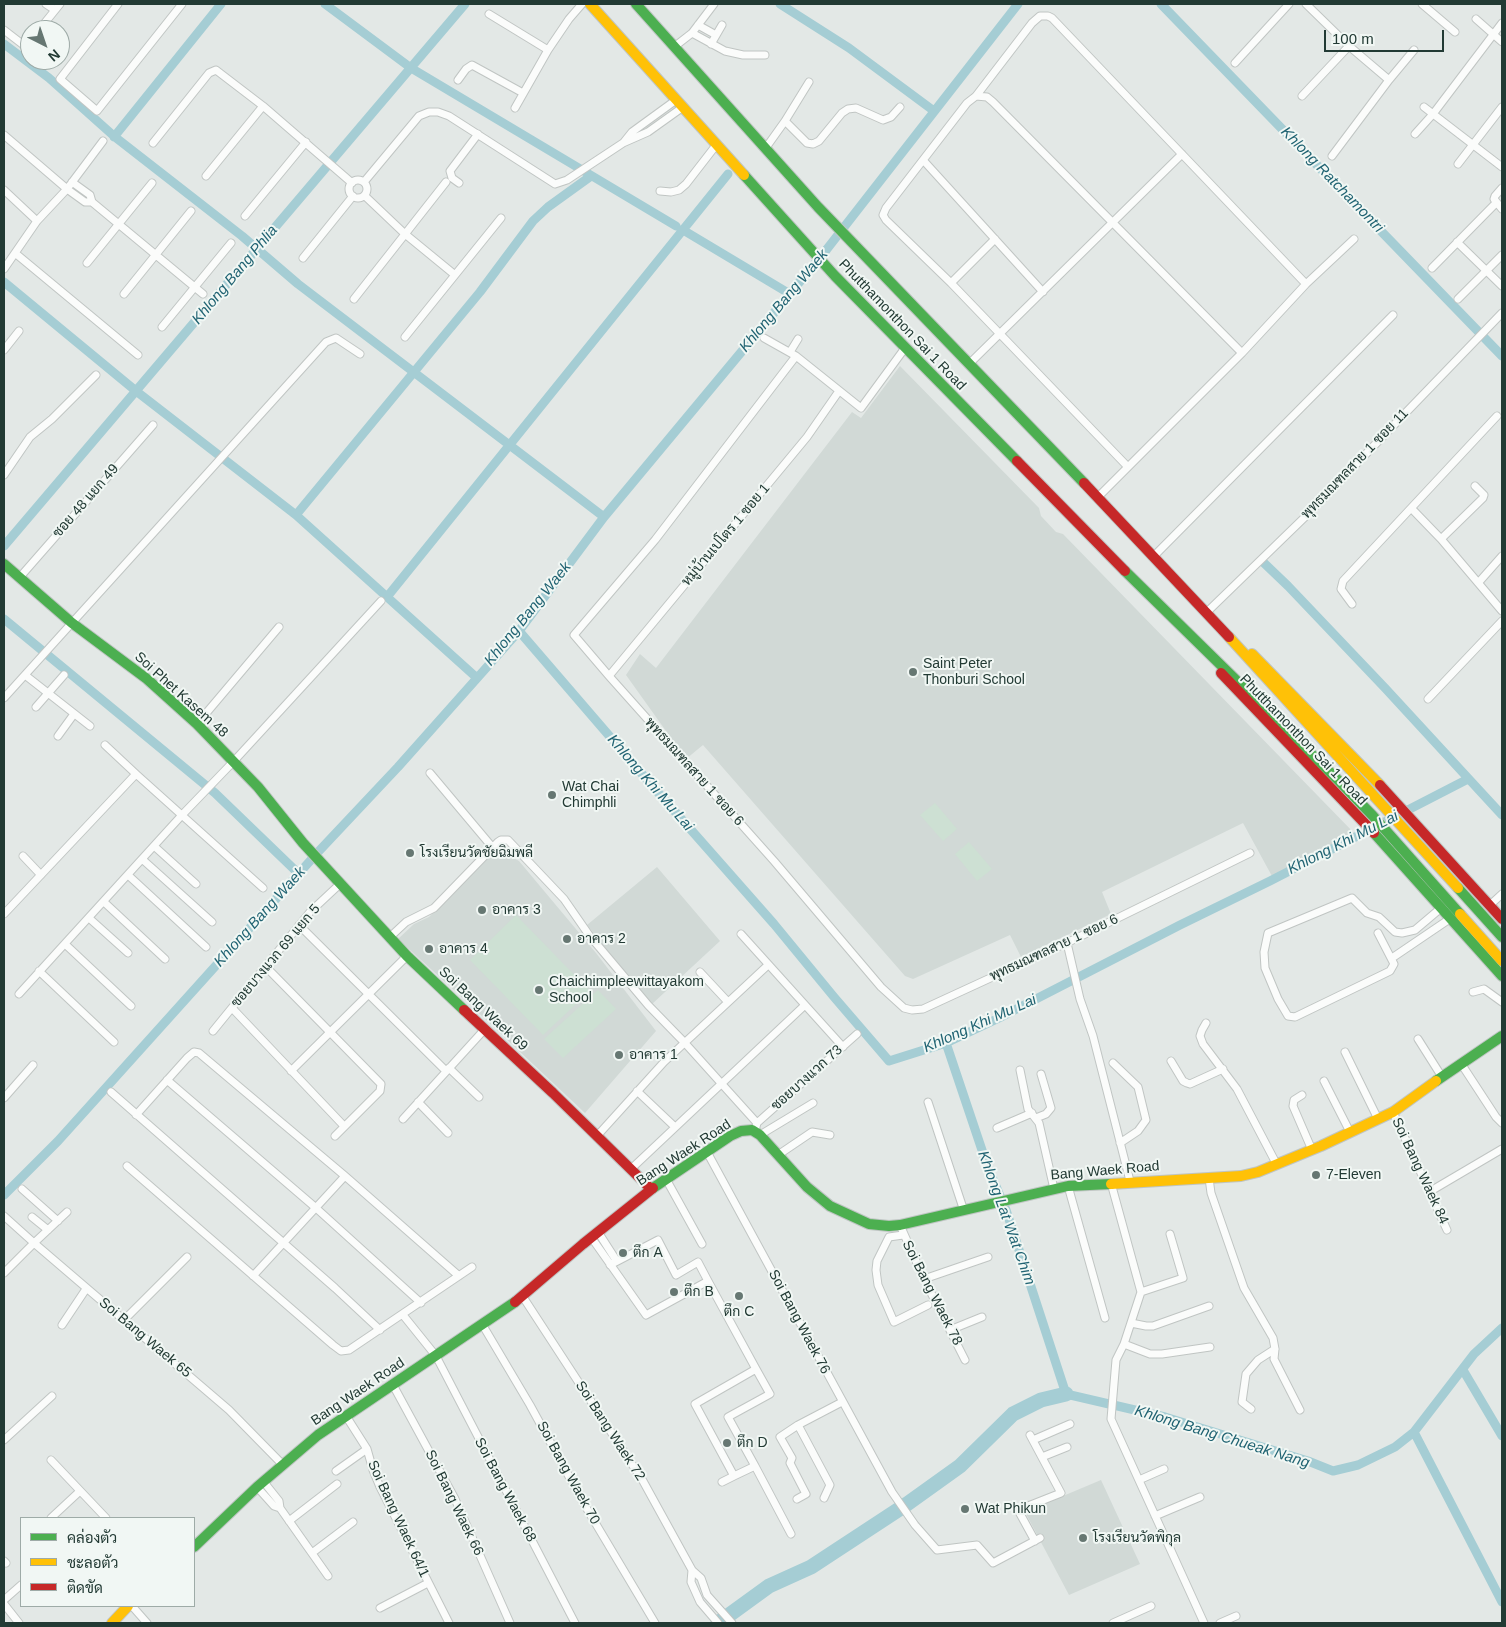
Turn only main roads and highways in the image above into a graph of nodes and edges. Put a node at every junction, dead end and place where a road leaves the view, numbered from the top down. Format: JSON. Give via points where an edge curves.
{"nodes":[{"id":1,"x":590,"y":4,"type":"edge"},
{"id":2,"x":636,"y":4,"type":"edge"},
{"id":3,"x":4,"y":564,"type":"edge"},
{"id":4,"x":1206,"y":613,"type":"junction"},
{"id":5,"x":1186,"y":632,"type":"junction"},
{"id":6,"x":303,"y":843,"type":"joint"},
{"id":7,"x":1502,"y":919,"type":"edge"},
{"id":8,"x":1502,"y":937,"type":"edge"},
{"id":9,"x":1487,"y":960,"type":"junction"},
{"id":10,"x":1502,"y":961,"type":"edge"},
{"id":11,"x":1502,"y":971,"type":"edge"},
{"id":12,"x":1502,"y":976,"type":"edge"},
{"id":13,"x":1502,"y":1036,"type":"edge"},
{"id":14,"x":651,"y":1189,"type":"junction"},
{"id":15,"x":195,"y":1545,"type":"edge"},
{"id":16,"x":127,"y":1607,"type":"edge"},
{"id":17,"x":112,"y":1623,"type":"edge"}],
"edges":[{"from":1,"to":5,"type":"main road","name":"Phutthamonthon Sai 1 Road","via":[[835,276]]},
{"from":2,"to":4,"type":"main road","name":"Phutthamonthon Sai 1 Road","via":[[858,250]]},
{"from":3,"to":6,"type":"main road","name":"Soi Phet Kasem 48","via":[[72,623],[147,679],[197,724],[234,761]]},
{"from":4,"to":7,"type":"main road","name":"Phutthamonthon Sai 1 Road","via":[[1257,658],[1387,792]]},
{"from":4,"to":8,"type":"main road","name":"Phutthamonthon Sai 1 Road"},
{"from":5,"to":9,"type":"main road","name":"Phutthamonthon Sai 1 Road","via":[[1231,685],[1351,808]]},
{"from":5,"to":10,"type":"main road","name":"Phutthamonthon Sai 1 Road","via":[[1373,816]]},
{"from":6,"to":14,"type":"main road","name":"Soi Bang Waek 69","via":[[407,956]]},
{"from":9,"to":11,"type":"main road"},
{"from":9,"to":12,"type":"main road","name":"Phutthamonthon Sai 1 Road"},
{"from":13,"to":14,"type":"main road","name":"Bang Waek Road","via":[[1393,1112],[1277,1165],[1241,1176],[1054,1188],[901,1230],[869,1224],[821,1199],[757,1130],[748,1130],[741,1131]]},
{"from":14,"to":15,"type":"main road","name":"Bang Waek Road","via":[[523,1297],[318,1435]]},
{"from":16,"to":17,"type":"main road"}]}
